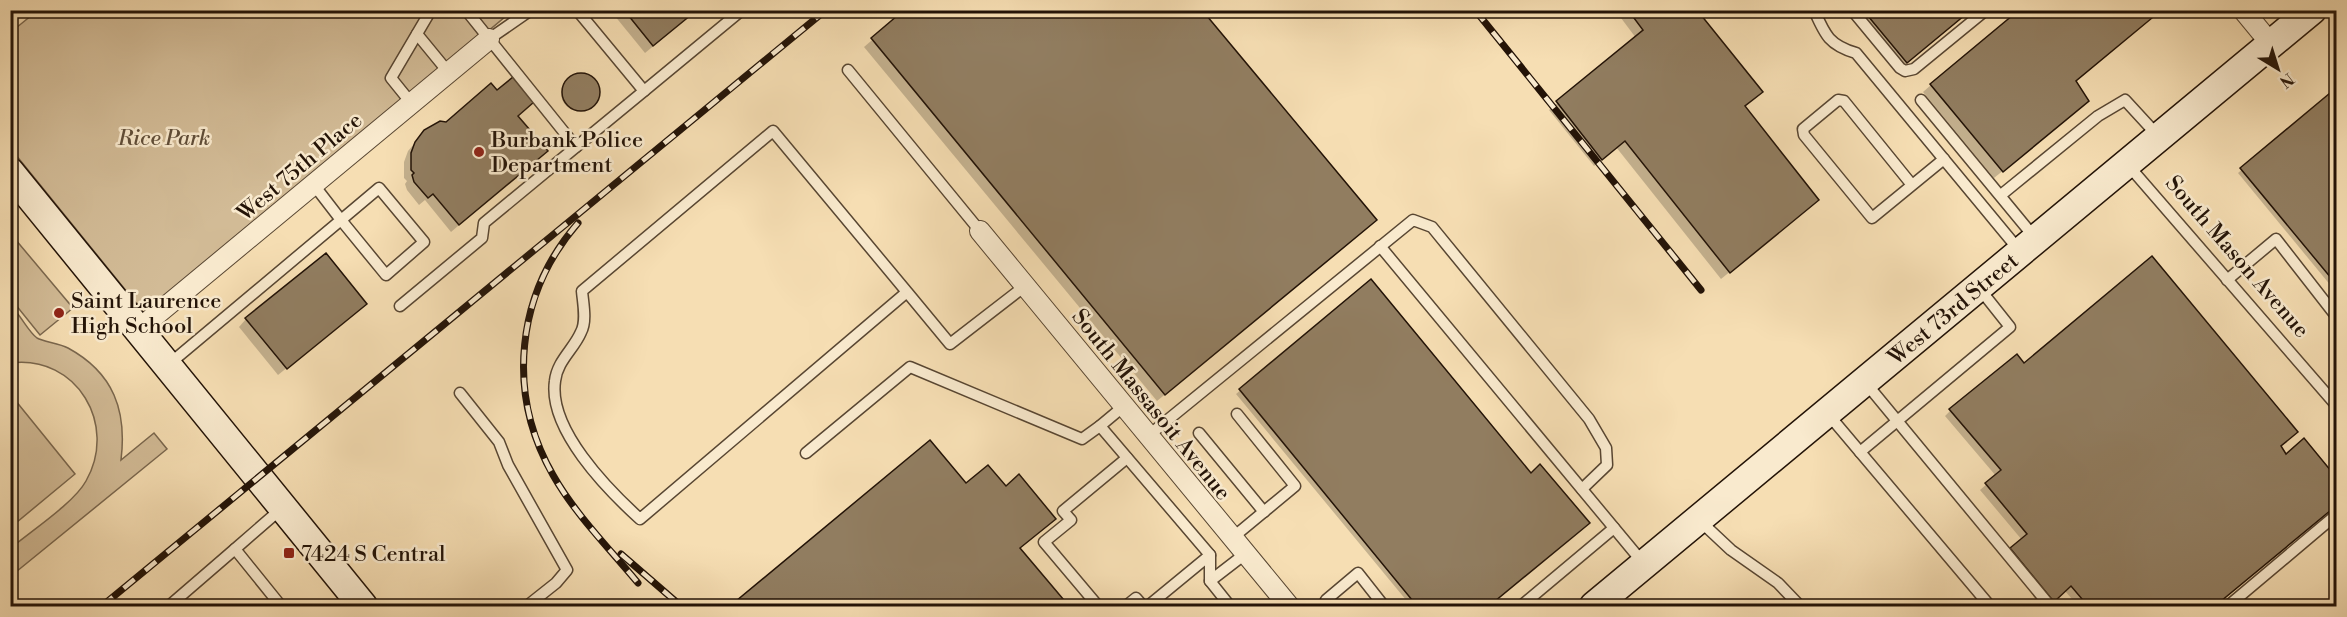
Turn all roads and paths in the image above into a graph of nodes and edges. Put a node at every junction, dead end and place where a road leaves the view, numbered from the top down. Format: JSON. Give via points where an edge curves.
{"nodes":[{"id":1,"x":431,"y":10,"type":"edge"},
{"id":2,"x":466,"y":10,"type":"edge"},
{"id":3,"x":531,"y":10,"type":"edge"},
{"id":4,"x":577,"y":10,"type":"edge"},
{"id":5,"x":742,"y":10,"type":"edge"},
{"id":6,"x":1814,"y":10,"type":"edge"},
{"id":7,"x":1851,"y":10,"type":"edge"},
{"id":8,"x":1986,"y":10,"type":"edge"},
{"id":9,"x":2243,"y":10,"type":"edge"},
{"id":10,"x":2312,"y":10,"type":"edge"},
{"id":11,"x":417,"y":33,"type":"junction"},
{"id":12,"x":489,"y":39,"type":"junction"},
{"id":13,"x":2271,"y":44,"type":"junction"},
{"id":14,"x":848,"y":70,"type":"dead end"},
{"id":15,"x":449,"y":73,"type":"junction"},
{"id":16,"x":644,"y":91,"type":"junction"},
{"id":17,"x":1921,"y":100,"type":"dead end"},
{"id":18,"x":412,"y":104,"type":"junction"},
{"id":19,"x":2159,"y":138,"type":"junction"},
{"id":20,"x":576,"y":147,"type":"junction"},
{"id":21,"x":1944,"y":159,"type":"junction"},
{"id":22,"x":2127,"y":165,"type":"junction"},
{"id":23,"x":10,"y":172,"type":"edge"},
{"id":24,"x":314,"y":184,"type":"junction"},
{"id":25,"x":1912,"y":185,"type":"junction"},
{"id":26,"x":2001,"y":195,"type":"junction"},
{"id":27,"x":341,"y":220,"type":"junction"},
{"id":28,"x":980,"y":231,"type":"joint"},
{"id":29,"x":1380,"y":246,"type":"junction"},
{"id":30,"x":2029,"y":246,"type":"junction"},
{"id":31,"x":2227,"y":280,"type":"junction"},
{"id":32,"x":1025,"y":286,"type":"junction"},
{"id":33,"x":1978,"y":288,"type":"junction"},
{"id":34,"x":907,"y":292,"type":"junction"},
{"id":35,"x":400,"y":306,"type":"dead end"},
{"id":36,"x":2337,"y":316,"type":"edge"},
{"id":37,"x":139,"y":330,"type":"junction"},
{"id":38,"x":167,"y":365,"type":"junction"},
{"id":39,"x":1865,"y":382,"type":"junction"},
{"id":40,"x":460,"y":393,"type":"dead end"},
{"id":41,"x":2337,"y":405,"type":"edge"},
{"id":42,"x":1124,"y":406,"type":"junction"},
{"id":43,"x":1827,"y":413,"type":"junction"},
{"id":44,"x":1237,"y":414,"type":"dead end"},
{"id":45,"x":1897,"y":420,"type":"junction"},
{"id":46,"x":1100,"y":426,"type":"junction"},
{"id":47,"x":1199,"y":433,"type":"dead end"},
{"id":48,"x":1148,"y":436,"type":"junction"},
{"id":49,"x":1860,"y":452,"type":"junction"},
{"id":50,"x":806,"y":453,"type":"dead end"},
{"id":51,"x":1127,"y":458,"type":"junction"},
{"id":52,"x":1582,"y":489,"type":"junction"},
{"id":53,"x":284,"y":507,"type":"junction"},
{"id":54,"x":1264,"y":512,"type":"junction"},
{"id":55,"x":2337,"y":515,"type":"edge"},
{"id":56,"x":1699,"y":520,"type":"junction"},
{"id":57,"x":1614,"y":528,"type":"junction"},
{"id":58,"x":1231,"y":539,"type":"junction"},
{"id":59,"x":235,"y":549,"type":"junction"},
{"id":60,"x":1245,"y":554,"type":"junction"},
{"id":61,"x":1210,"y":555,"type":"junction"},
{"id":62,"x":1645,"y":565,"type":"junction"},
{"id":63,"x":1210,"y":582,"type":"junction"},
{"id":64,"x":1325,"y":604,"type":"edge"},
{"id":65,"x":1226,"y":605,"type":"edge"},
{"id":66,"x":169,"y":606,"type":"edge"},
{"id":67,"x":280,"y":606,"type":"edge"},
{"id":68,"x":363,"y":606,"type":"edge"},
{"id":69,"x":527,"y":606,"type":"edge"},
{"id":70,"x":1098,"y":606,"type":"edge"},
{"id":71,"x":1126,"y":606,"type":"edge"},
{"id":72,"x":1145,"y":606,"type":"edge"},
{"id":73,"x":1289,"y":606,"type":"edge"},
{"id":74,"x":1384,"y":606,"type":"edge"},
{"id":75,"x":1521,"y":606,"type":"edge"},
{"id":76,"x":1594,"y":606,"type":"edge"},
{"id":77,"x":1800,"y":606,"type":"edge"},
{"id":78,"x":1990,"y":606,"type":"edge"},
{"id":79,"x":2050,"y":606,"type":"edge"},
{"id":80,"x":2228,"y":606,"type":"edge"}],
"edges":[{"from":1,"to":11,"type":"lane"},
{"from":2,"to":12,"type":"lane"},
{"from":3,"to":12,"type":"lane"},
{"from":4,"to":16,"type":"lane"},
{"from":5,"to":16,"type":"lane"},
{"from":6,"to":21,"type":"lane","via":[[1825,36],[1839,48],[1856,53]]},
{"from":7,"to":8,"type":"lane","via":[[1905,71],[1914,69]]},
{"from":9,"to":13,"type":"street"},
{"from":10,"to":13,"type":"street","name":"West 73rd Street"},
{"from":11,"to":15,"type":"lane"},
{"from":11,"to":18,"type":"lane","via":[[391,78]]},
{"from":12,"to":15,"type":"street","name":"West 75th Place"},
{"from":12,"to":20,"type":"lane"},
{"from":13,"to":19,"type":"street","name":"West 73rd Street"},
{"from":14,"to":28,"type":"lane"},
{"from":15,"to":18,"type":"street","name":"West 75th Place"},
{"from":16,"to":20,"type":"lane"},
{"from":17,"to":26,"type":"lane"},
{"from":18,"to":24,"type":"street","name":"West 75th Place"},
{"from":19,"to":22,"type":"street","name":"West 73rd Street"},
{"from":19,"to":26,"type":"lane","via":[[2125,100],[2098,116]]},
{"from":20,"to":35,"type":"lane","via":[[484,223],[482,238]]},
{"from":21,"to":25,"type":"lane"},
{"from":21,"to":30,"type":"lane"},
{"from":22,"to":30,"type":"street","name":"West 73rd Street"},
{"from":22,"to":31,"type":"lane","name":"South Mason Avenue"},
{"from":23,"to":37,"type":"street"},
{"from":24,"to":27,"type":"lane"},
{"from":24,"to":37,"type":"street","name":"West 75th Place"},
{"from":25,"to":25,"type":"lane","via":[[1872,218],[1803,129],[1838,100],[1844,101]]},
{"from":26,"to":30,"type":"lane"},
{"from":27,"to":27,"type":"lane","via":[[379,188],[424,242],[386,275]]},
{"from":27,"to":38,"type":"lane"},
{"from":28,"to":32,"type":"street","name":"South Massasoit Avenue"},
{"from":29,"to":48,"type":"lane"},
{"from":29,"to":52,"type":"lane"},
{"from":29,"to":52,"type":"lane","via":[[1413,220],[1432,227],[1510,320],[1589,419],[1606,448],[1607,465]]},
{"from":30,"to":33,"type":"street","name":"West 73rd Street"},
{"from":31,"to":36,"type":"lane","via":[[2276,239]]},
{"from":31,"to":41,"type":"lane","name":"South Mason Avenue"},
{"from":32,"to":34,"type":"lane","via":[[950,344]]},
{"from":32,"to":42,"type":"street","name":"South Massasoit Avenue"},
{"from":33,"to":39,"type":"street","name":"West 73rd Street"},
{"from":33,"to":45,"type":"lane","via":[[2010,327]]},
{"from":34,"to":34,"type":"lane","via":[[640,519],[616,497],[563,426],[555,381],[563,358],[582,331],[582,291],[772,131]]},
{"from":37,"to":38,"type":"street"},
{"from":38,"to":53,"type":"street"},
{"from":39,"to":43,"type":"street","name":"West 73rd Street"},
{"from":39,"to":45,"type":"lane"},
{"from":40,"to":69,"type":"lane","via":[[499,442],[567,570]]},
{"from":42,"to":46,"type":"lane"},
{"from":42,"to":48,"type":"street","name":"South Massasoit Avenue"},
{"from":43,"to":49,"type":"lane"},
{"from":43,"to":56,"type":"street","name":"West 73rd Street"},
{"from":44,"to":54,"type":"lane","via":[[1295,486]]},
{"from":45,"to":49,"type":"lane"},
{"from":45,"to":79,"type":"lane"},
{"from":46,"to":50,"type":"lane","via":[[1082,440],[910,367]]},
{"from":46,"to":51,"type":"lane"},
{"from":47,"to":54,"type":"lane"},
{"from":48,"to":58,"type":"street","name":"South Massasoit Avenue"},
{"from":49,"to":78,"type":"lane"},
{"from":51,"to":61,"type":"lane"},
{"from":51,"to":70,"type":"lane","via":[[1063,511],[1071,520],[1044,542]]},
{"from":52,"to":57,"type":"lane"},
{"from":53,"to":59,"type":"lane"},
{"from":53,"to":68,"type":"street"},
{"from":54,"to":58,"type":"lane"},
{"from":55,"to":80,"type":"lane"},
{"from":56,"to":62,"type":"street","name":"West 73rd Street"},
{"from":56,"to":77,"type":"lane","via":[[1731,550],[1778,583]]},
{"from":57,"to":62,"type":"lane"},
{"from":57,"to":75,"type":"lane"},
{"from":58,"to":60,"type":"street","name":"South Massasoit Avenue"},
{"from":59,"to":66,"type":"lane"},
{"from":59,"to":67,"type":"lane"},
{"from":60,"to":63,"type":"lane"},
{"from":60,"to":73,"type":"street","name":"South Massasoit Avenue"},
{"from":61,"to":63,"type":"lane"},
{"from":61,"to":72,"type":"lane"},
{"from":62,"to":76,"type":"street","name":"West 73rd Street"},
{"from":63,"to":65,"type":"lane"},
{"from":64,"to":74,"type":"lane","via":[[1358,573]]},
{"from":71,"to":72,"type":"lane","via":[[1136,598]]}]}
